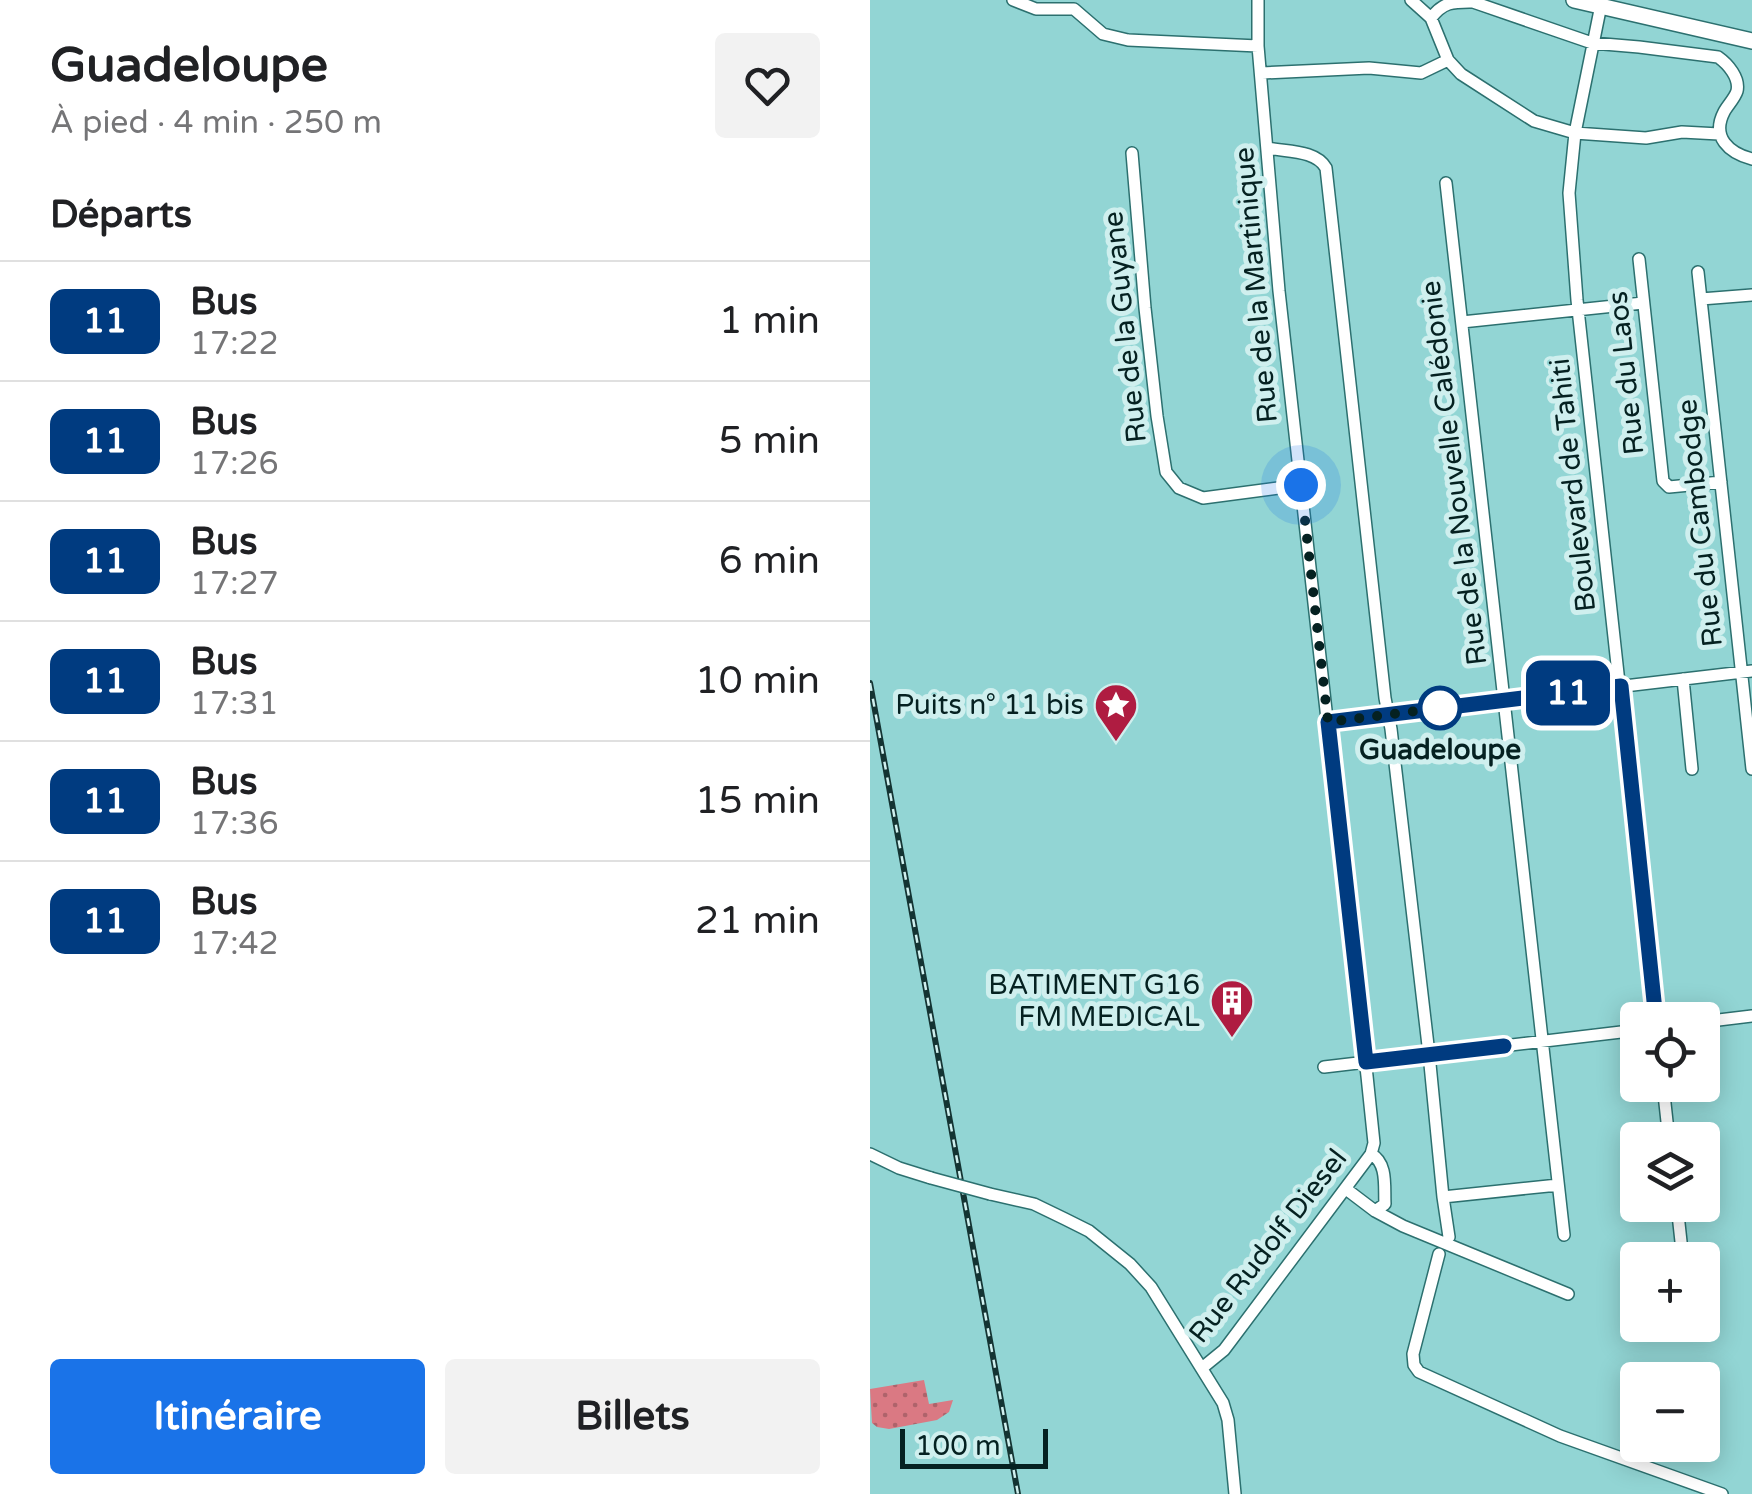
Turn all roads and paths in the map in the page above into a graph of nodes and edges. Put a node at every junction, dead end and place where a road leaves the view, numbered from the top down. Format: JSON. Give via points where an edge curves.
{"nodes":[{"id":1,"x":1013,"y":0,"type":"edge"},
{"id":2,"x":1258,"y":0,"type":"edge"},
{"id":3,"x":1410,"y":0,"type":"edge"},
{"id":4,"x":1574,"y":0,"type":"edge"},
{"id":5,"x":1074,"y":4,"type":"edge"},
{"id":6,"x":1601,"y":5,"type":"junction"},
{"id":7,"x":1431,"y":18,"type":"junction"},
{"id":8,"x":1752,"y":42,"type":"edge"},
{"id":9,"x":1592,"y":43,"type":"junction"},
{"id":10,"x":1258,"y":46,"type":"junction"},
{"id":11,"x":1448,"y":60,"type":"junction"},
{"id":12,"x":1262,"y":73,"type":"junction"},
{"id":13,"x":1752,"y":89,"type":"edge"},
{"id":14,"x":1737,"y":93,"type":"junction"},
{"id":15,"x":1575,"y":133,"type":"junction"},
{"id":16,"x":1719,"y":134,"type":"junction"},
{"id":17,"x":1268,"y":148,"type":"junction"},
{"id":18,"x":1132,"y":152,"type":"dead end"},
{"id":19,"x":1752,"y":159,"type":"edge"},
{"id":20,"x":1446,"y":183,"type":"dead end"},
{"id":21,"x":1639,"y":259,"type":"dead end"},
{"id":22,"x":1698,"y":272,"type":"dead end"},
{"id":23,"x":1752,"y":294,"type":"edge"},
{"id":24,"x":1701,"y":300,"type":"junction"},
{"id":25,"x":1642,"y":303,"type":"junction"},
{"id":26,"x":1578,"y":310,"type":"junction"},
{"id":27,"x":1462,"y":322,"type":"junction"},
{"id":28,"x":1721,"y":482,"type":"junction"},
{"id":29,"x":1301,"y":485,"type":"junction"},
{"id":30,"x":1747,"y":672,"type":"edge"},
{"id":31,"x":1682,"y":680,"type":"junction"},
{"id":32,"x":1621,"y":686,"type":"junction"},
{"id":33,"x":1506,"y":701,"type":"junction"},
{"id":34,"x":1388,"y":714,"type":"junction"},
{"id":35,"x":1328,"y":722,"type":"junction"},
{"id":36,"x":1692,"y":769,"type":"dead end"},
{"id":37,"x":1752,"y":769,"type":"edge"},
{"id":38,"x":1654,"y":1002,"type":"edge"},
{"id":39,"x":1752,"y":1016,"type":"edge"},
{"id":40,"x":1720,"y":1020,"type":"edge"},
{"id":41,"x":1620,"y":1032,"type":"edge"},
{"id":42,"x":1542,"y":1041,"type":"junction"},
{"id":43,"x":1429,"y":1054,"type":"junction"},
{"id":44,"x":1366,"y":1062,"type":"junction"},
{"id":45,"x":1324,"y":1066,"type":"dead end"},
{"id":46,"x":870,"y":1154,"type":"edge"},
{"id":47,"x":1371,"y":1154,"type":"junction"},
{"id":48,"x":1558,"y":1185,"type":"junction"},
{"id":49,"x":1346,"y":1188,"type":"junction"},
{"id":50,"x":1443,"y":1197,"type":"junction"},
{"id":51,"x":1375,"y":1211,"type":"junction"},
{"id":52,"x":1564,"y":1235,"type":"dead end"},
{"id":53,"x":1450,"y":1237,"type":"dead end"},
{"id":54,"x":1438,"y":1254,"type":"dead end"},
{"id":55,"x":1568,"y":1294,"type":"dead end"},
{"id":56,"x":1202,"y":1368,"type":"junction"},
{"id":57,"x":1236,"y":1494,"type":"edge"},
{"id":58,"x":1722,"y":1494,"type":"edge"}],
"edges":[{"from":1,"to":5,"type":"street","via":[[1036,9]]},
{"from":2,"to":10,"type":"street","name":"Rue de la Martinique"},
{"from":3,"to":7,"type":"street"},
{"from":4,"to":6,"type":"main road"},
{"from":5,"to":10,"type":"street","via":[[1103,34],[1128,40]]},
{"from":6,"to":8,"type":"main road"},
{"from":6,"to":9,"type":"street","name":"Boulevard de Tahiti"},
{"from":7,"to":9,"type":"street","via":[[1440,7],[1474,2]]},
{"from":7,"to":11,"type":"street"},
{"from":9,"to":14,"type":"street","via":[[1718,58],[1733,73]]},
{"from":9,"to":15,"type":"street","name":"Boulevard de Tahiti"},
{"from":10,"to":12,"type":"street","name":"Rue de la Martinique"},
{"from":11,"to":12,"type":"street","via":[[1421,73]]},
{"from":11,"to":15,"type":"street","via":[[1534,121]]},
{"from":12,"to":17,"type":"street","name":"Rue de la Martinique"},
{"from":13,"to":14,"type":"street"},
{"from":14,"to":16,"type":"street"},
{"from":15,"to":16,"type":"street"},
{"from":15,"to":26,"type":"street","name":"Boulevard de Tahiti","via":[[1568,193]]},
{"from":16,"to":19,"type":"street","via":[[1726,146]]},
{"from":17,"to":29,"type":"street","name":"Rue de la Martinique"},
{"from":17,"to":34,"type":"street","via":[[1314,156],[1326,168]]},
{"from":18,"to":29,"type":"street","name":"Rue de la Guyane","via":[[1166,472],[1202,498]]},
{"from":20,"to":27,"type":"street","name":"Rue de la Nouvelle Calédonie"},
{"from":21,"to":25,"type":"street","name":"Rue du Laos"},
{"from":22,"to":24,"type":"street","name":"Rue du Cambodge"},
{"from":23,"to":24,"type":"street"},
{"from":24,"to":28,"type":"street","name":"Rue du Cambodge"},
{"from":25,"to":26,"type":"street"},
{"from":25,"to":28,"type":"street","name":"Rue du Laos","via":[[1663,480],[1669,486]]},
{"from":26,"to":27,"type":"street"},
{"from":26,"to":32,"type":"street","name":"Boulevard de Tahiti"},
{"from":27,"to":33,"type":"street","name":"Rue de la Nouvelle Calédonie"},
{"from":28,"to":30,"type":"street","name":"Rue du Cambodge"},
{"from":29,"to":35,"type":"street","name":"Rue de la Martinique"},
{"from":30,"to":31,"type":"street"},
{"from":30,"to":37,"type":"street","name":"Rue du Cambodge"},
{"from":31,"to":32,"type":"street"},
{"from":31,"to":36,"type":"street"},
{"from":32,"to":33,"type":"street"},
{"from":32,"to":38,"type":"street","name":"Boulevard de Tahiti"},
{"from":33,"to":34,"type":"street"},
{"from":33,"to":42,"type":"street","name":"Rue de la Nouvelle Calédonie"},
{"from":34,"to":35,"type":"street"},
{"from":34,"to":43,"type":"street"},
{"from":35,"to":44,"type":"street","name":"Rue de la Martinique"},
{"from":39,"to":40,"type":"street"},
{"from":41,"to":42,"type":"street"},
{"from":42,"to":43,"type":"street"},
{"from":42,"to":48,"type":"street","name":"Rue de la Nouvelle Calédonie"},
{"from":43,"to":44,"type":"street"},
{"from":43,"to":50,"type":"street"},
{"from":44,"to":45,"type":"street"},
{"from":44,"to":47,"type":"street","name":"Rue de la Martinique"},
{"from":46,"to":56,"type":"street","bridge":true,"via":[[931,1178],[1034,1204],[1090,1231],[1152,1287]]},
{"from":47,"to":49,"type":"street","name":"Rue Rudolf Diesel"},
{"from":47,"to":51,"type":"street","name":"Rue de la Martinique","via":[[1383,1167],[1385,1204]]},
{"from":48,"to":50,"type":"street"},
{"from":48,"to":52,"type":"street","name":"Rue de la Nouvelle Calédonie"},
{"from":49,"to":51,"type":"street"},
{"from":49,"to":56,"type":"street","name":"Rue Rudolf Diesel","via":[[1221,1354]]},
{"from":50,"to":53,"type":"street"},
{"from":51,"to":55,"type":"street"},
{"from":54,"to":58,"type":"street","via":[[1413,1354],[1420,1372],[1560,1436]]},
{"from":56,"to":57,"type":"street","via":[[1228,1420]]}]}
